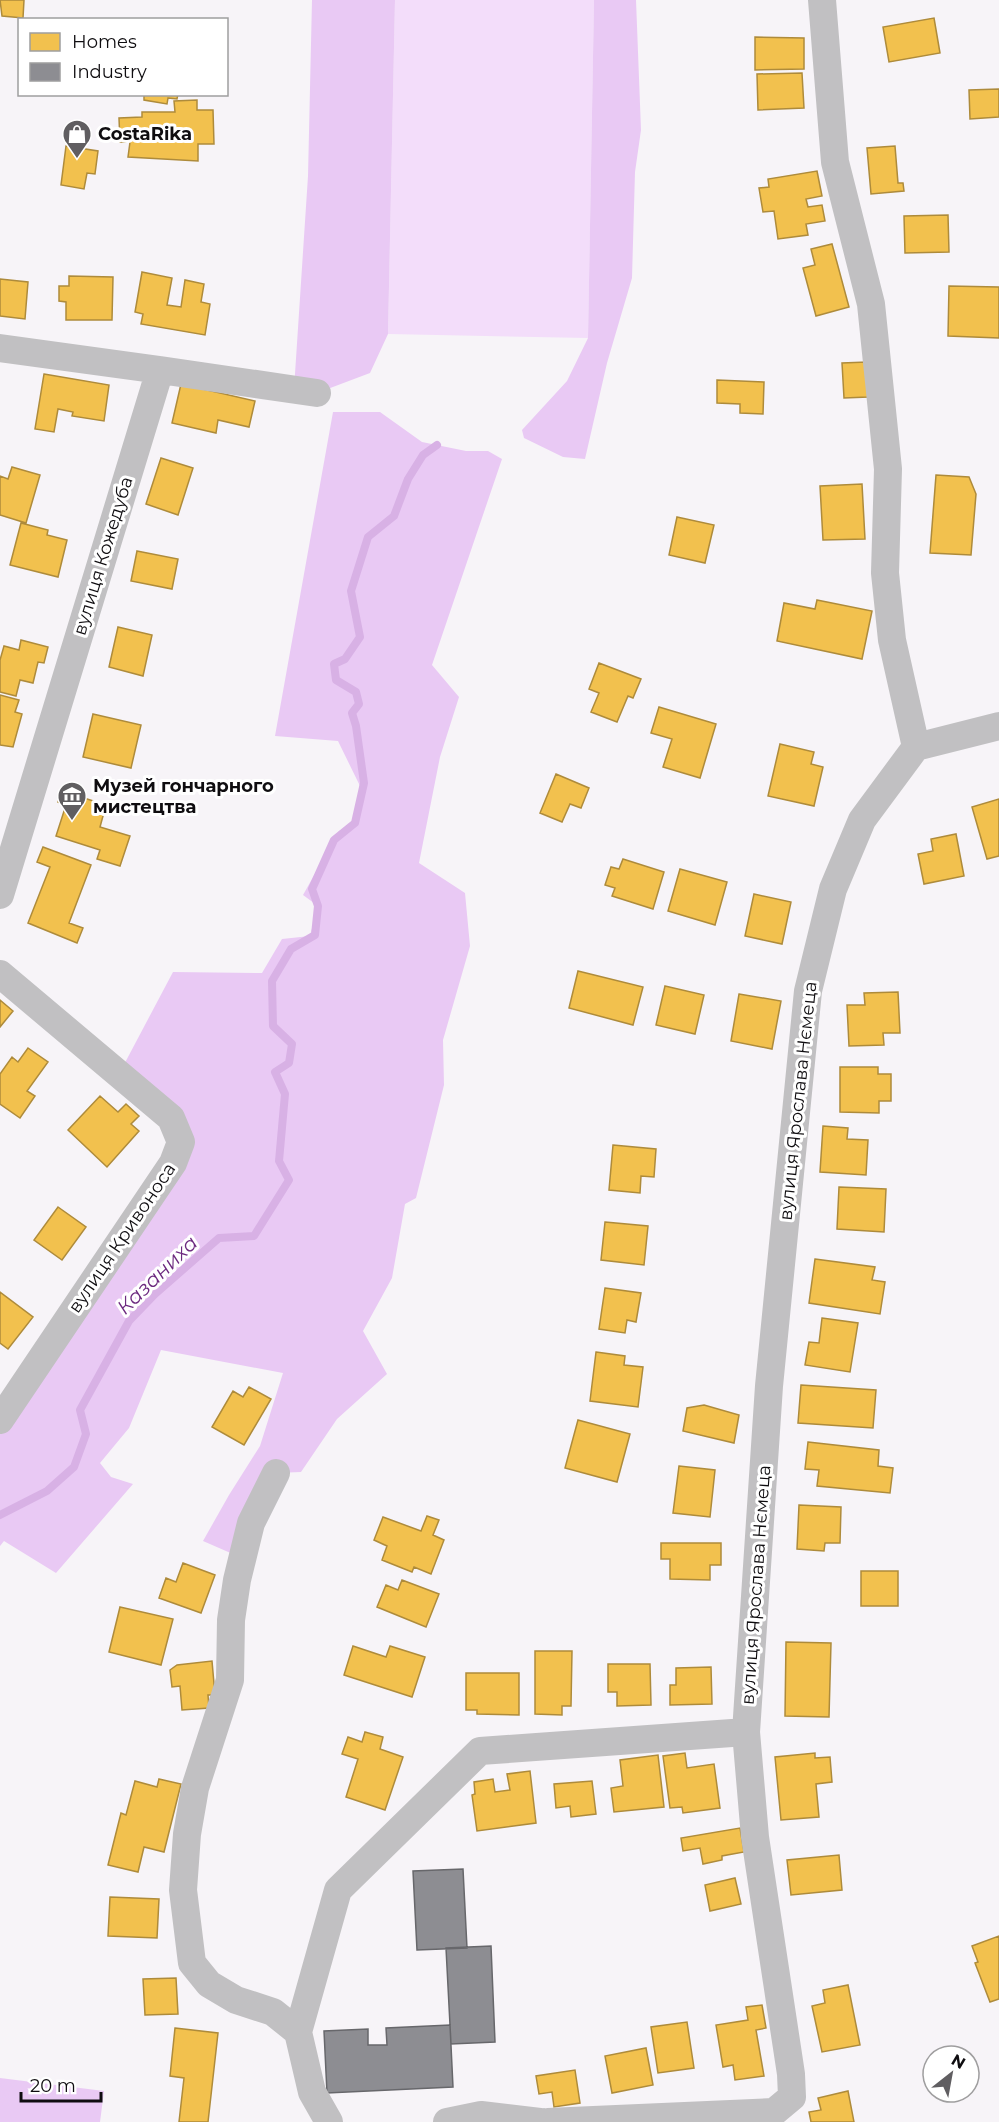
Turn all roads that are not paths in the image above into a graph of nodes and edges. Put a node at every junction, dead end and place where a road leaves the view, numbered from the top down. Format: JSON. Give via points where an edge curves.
{"nodes":[{"id":1,"x":822,"y":0,"type":"edge"},
{"id":2,"x":0,"y":348,"type":"edge"},
{"id":3,"x":160,"y":370,"type":"junction"},
{"id":4,"x":317,"y":393,"type":"dead end"},
{"id":5,"x":999,"y":726,"type":"edge"},
{"id":6,"x":916,"y":747,"type":"junction"},
{"id":7,"x":0,"y":895,"type":"edge"},
{"id":8,"x":0,"y":974,"type":"edge"},
{"id":9,"x":0,"y":1420,"type":"edge"},
{"id":10,"x":276,"y":1473,"type":"dead end"},
{"id":11,"x":746,"y":1732,"type":"junction"},
{"id":12,"x":298,"y":2032,"type":"junction"},
{"id":13,"x":329,"y":2122,"type":"edge"},
{"id":14,"x":447,"y":2122,"type":"edge"},
{"id":15,"x":540,"y":2122,"type":"edge"},
{"id":16,"x":548,"y":2122,"type":"edge"}],
"edges":[{"from":1,"to":6,"type":"street","via":[[835,162],[871,304],[888,469],[885,573],[892,640]]},
{"from":2,"to":3,"type":"street"},
{"from":3,"to":4,"type":"street"},
{"from":3,"to":7,"type":"street","name":"вулиця Кожедуба"},
{"from":5,"to":6,"type":"street"},
{"from":6,"to":11,"type":"street","name":"вулиця Ярослава Нємеца","via":[[862,820],[833,889],[808,991],[769,1386]]},
{"from":8,"to":9,"type":"street","name":"вулиця Кривоноса","via":[[171,1118],[181,1142],[173,1163]]},
{"from":10,"to":12,"type":"street","via":[[251,1523],[237,1580],[231,1620],[230,1680],[195,1788],[183,1890],[192,1963],[208,1984],[236,2001],[273,2012]]},
{"from":11,"to":12,"type":"street","via":[[480,1752],[338,1890]]},
{"from":11,"to":16,"type":"street","name":"вулиця Ярослава Нємеца","via":[[755,1837],[792,2097],[774,2112]]},
{"from":12,"to":13,"type":"street","via":[[312,2092]]},
{"from":14,"to":15,"type":"street","via":[[481,2115]]}]}
